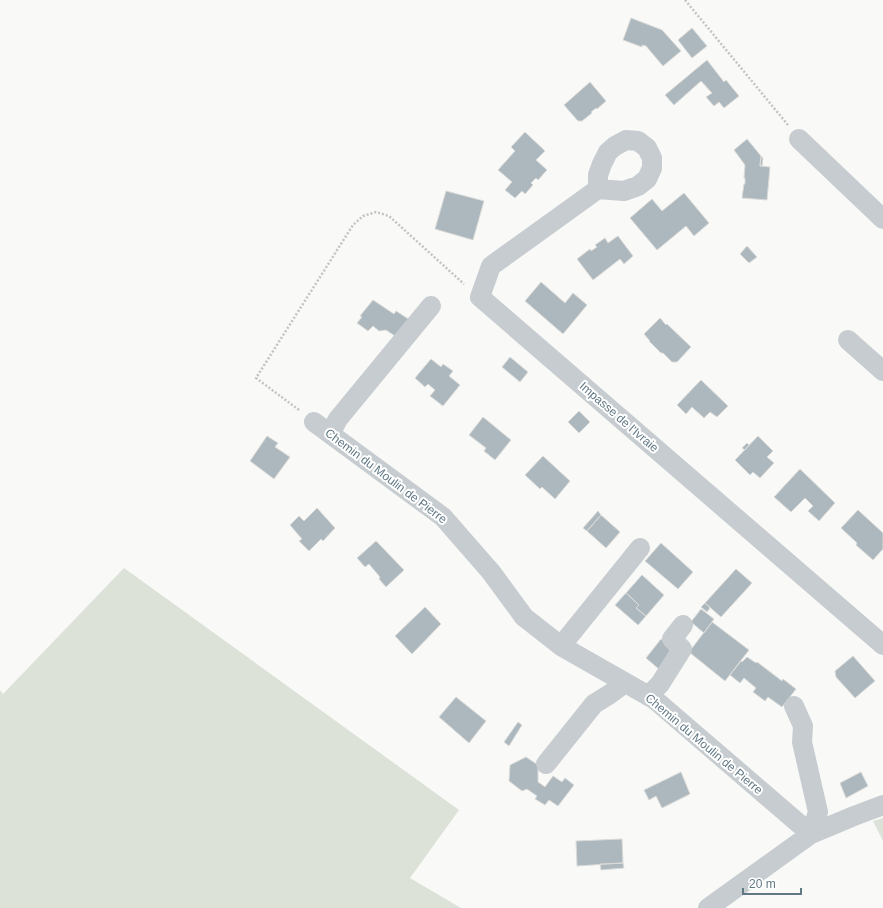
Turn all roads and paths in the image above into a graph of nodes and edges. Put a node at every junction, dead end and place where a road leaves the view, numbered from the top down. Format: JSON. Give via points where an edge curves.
{"nodes":[{"id":1,"x":685,"y":0,"type":"edge"},
{"id":2,"x":799,"y":139,"type":"joint"},
{"id":3,"x":598,"y":189,"type":"dead end"},
{"id":4,"x":883,"y":219,"type":"edge"},
{"id":5,"x":480,"y":297,"type":"junction"},
{"id":6,"x":431,"y":306,"type":"dead end"},
{"id":7,"x":848,"y":340,"type":"dead end"},
{"id":8,"x":883,"y":371,"type":"edge"},
{"id":9,"x":314,"y":422,"type":"joint"},
{"id":10,"x":330,"y":434,"type":"junction"},
{"id":11,"x":640,"y":548,"type":"dead end"},
{"id":12,"x":683,"y":625,"type":"dead end"},
{"id":13,"x":883,"y":645,"type":"edge"},
{"id":14,"x":561,"y":646,"type":"junction"},
{"id":15,"x":625,"y":683,"type":"junction"},
{"id":16,"x":648,"y":696,"type":"junction"},
{"id":17,"x":794,"y":706,"type":"dead end"},
{"id":18,"x":546,"y":764,"type":"dead end"},
{"id":19,"x":883,"y":805,"type":"edge"},
{"id":20,"x":811,"y":834,"type":"junction"},
{"id":21,"x":708,"y":908,"type":"edge"}],
"edges":[{"from":1,"to":2,"type":"path"},
{"from":2,"to":4,"type":"street"},
{"from":3,"to":5,"type":"street","via":[[491,266]]},
{"from":5,"to":9,"type":"path","name":"Chemin du Moulin de Pierre","via":[[389,216],[376,212],[363,216],[353,225],[256,378]]},
{"from":5,"to":13,"type":"street","name":"Impasse de l'Ivraie"},
{"from":6,"to":10,"type":"street","via":[[338,419]]},
{"from":7,"to":8,"type":"street"},
{"from":9,"to":10,"type":"street","name":"Chemin du Moulin de Pierre"},
{"from":10,"to":14,"type":"street","name":"Chemin du Moulin de Pierre","via":[[443,517],[491,572],[524,617]]},
{"from":11,"to":14,"type":"street"},
{"from":12,"to":16,"type":"street","via":[[672,639],[682,649],[660,684]]},
{"from":14,"to":15,"type":"street","name":"Chemin du Moulin de Pierre"},
{"from":15,"to":16,"type":"street","name":"Chemin du Moulin de Pierre"},
{"from":15,"to":18,"type":"street","via":[[594,704]]},
{"from":16,"to":20,"type":"street","name":"Chemin du Moulin de Pierre"},
{"from":17,"to":20,"type":"street","via":[[803,726],[802,742],[818,812]]},
{"from":19,"to":20,"type":"street"},
{"from":20,"to":21,"type":"street"}]}
